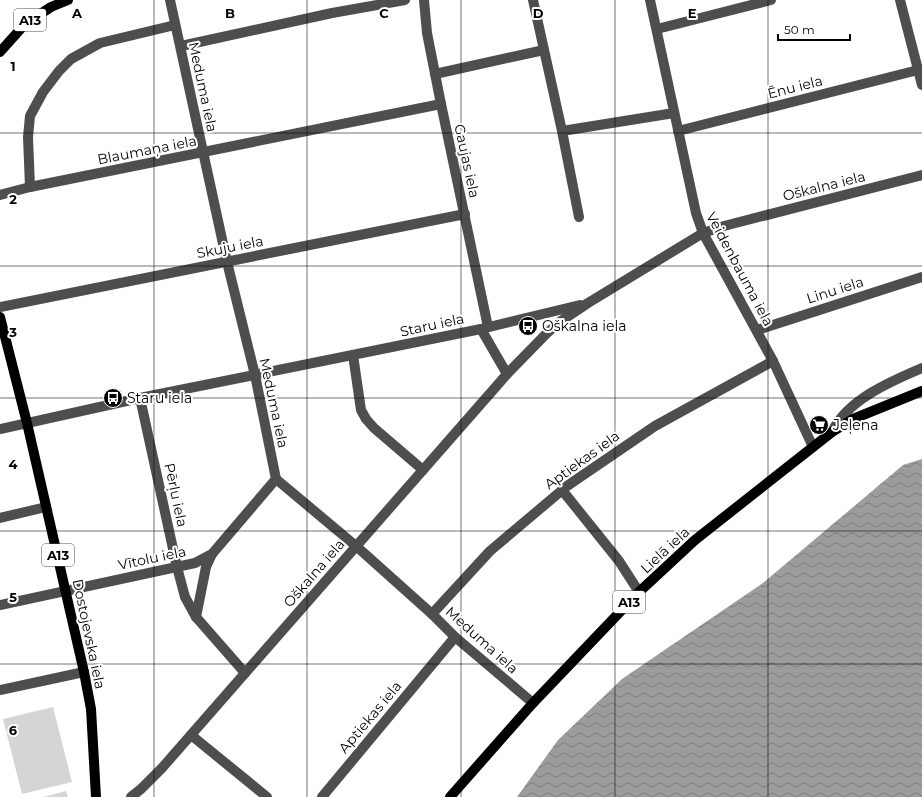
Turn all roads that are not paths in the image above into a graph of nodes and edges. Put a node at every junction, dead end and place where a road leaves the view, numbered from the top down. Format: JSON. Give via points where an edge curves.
{"nodes":[{"id":1,"x":68,"y":0,"type":"edge"},
{"id":2,"x":170,"y":0,"type":"edge"},
{"id":3,"x":405,"y":0,"type":"edge"},
{"id":4,"x":424,"y":0,"type":"edge"},
{"id":5,"x":533,"y":0,"type":"edge"},
{"id":6,"x":650,"y":0,"type":"edge"},
{"id":7,"x":771,"y":0,"type":"edge"},
{"id":8,"x":900,"y":0,"type":"edge"},
{"id":9,"x":175,"y":25,"type":"junction"},
{"id":10,"x":657,"y":29,"type":"junction"},
{"id":11,"x":181,"y":46,"type":"junction"},
{"id":12,"x":544,"y":50,"type":"junction"},
{"id":13,"x":0,"y":52,"type":"edge"},
{"id":14,"x":918,"y":70,"type":"junction"},
{"id":15,"x":435,"y":74,"type":"junction"},
{"id":16,"x":922,"y":85,"type":"edge"},
{"id":17,"x":441,"y":104,"type":"junction"},
{"id":18,"x":674,"y":113,"type":"junction"},
{"id":19,"x":562,"y":131,"type":"junction"},
{"id":20,"x":678,"y":131,"type":"junction"},
{"id":21,"x":203,"y":153,"type":"junction"},
{"id":22,"x":922,"y":175,"type":"edge"},
{"id":23,"x":30,"y":187,"type":"junction"},
{"id":24,"x":0,"y":194,"type":"edge"},
{"id":25,"x":464,"y":214,"type":"junction"},
{"id":26,"x":579,"y":217,"type":"dead end"},
{"id":27,"x":703,"y":233,"type":"junction"},
{"id":28,"x":226,"y":262,"type":"junction"},
{"id":29,"x":922,"y":277,"type":"edge"},
{"id":30,"x":588,"y":303,"type":"junction"},
{"id":31,"x":0,"y":308,"type":"edge"},
{"id":32,"x":0,"y":317,"type":"edge"},
{"id":33,"x":484,"y":328,"type":"junction"},
{"id":34,"x":756,"y":330,"type":"junction"},
{"id":35,"x":353,"y":355,"type":"junction"},
{"id":36,"x":773,"y":361,"type":"junction"},
{"id":37,"x":922,"y":368,"type":"edge"},
{"id":38,"x":507,"y":374,"type":"junction"},
{"id":39,"x":255,"y":375,"type":"junction"},
{"id":40,"x":922,"y":391,"type":"edge"},
{"id":41,"x":140,"y":398,"type":"junction"},
{"id":42,"x":27,"y":423,"type":"junction"},
{"id":43,"x":0,"y":429,"type":"edge"},
{"id":44,"x":832,"y":432,"type":"junction"},
{"id":45,"x":813,"y":447,"type":"junction"},
{"id":46,"x":423,"y":470,"type":"junction"},
{"id":47,"x":276,"y":479,"type":"junction"},
{"id":48,"x":562,"y":490,"type":"junction"},
{"id":49,"x":46,"y":507,"type":"junction"},
{"id":50,"x":0,"y":518,"type":"edge"},
{"id":51,"x":356,"y":546,"type":"junction"},
{"id":52,"x":212,"y":554,"type":"junction"},
{"id":53,"x":177,"y":567,"type":"junction"},
{"id":54,"x":66,"y":590,"type":"junction"},
{"id":55,"x":639,"y":592,"type":"junction"},
{"id":56,"x":0,"y":605,"type":"edge"},
{"id":57,"x":432,"y":614,"type":"junction"},
{"id":58,"x":196,"y":617,"type":"junction"},
{"id":59,"x":455,"y":637,"type":"junction"},
{"id":60,"x":84,"y":672,"type":"junction"},
{"id":61,"x":244,"y":673,"type":"junction"},
{"id":62,"x":0,"y":690,"type":"edge"},
{"id":63,"x":533,"y":703,"type":"junction"},
{"id":64,"x":191,"y":735,"type":"junction"},
{"id":65,"x":96,"y":797,"type":"edge"},
{"id":66,"x":131,"y":797,"type":"edge"},
{"id":67,"x":267,"y":797,"type":"edge"},
{"id":68,"x":322,"y":797,"type":"edge"},
{"id":69,"x":450,"y":797,"type":"edge"}],
"edges":[{"from":1,"to":13,"type":"main road","number":"A13","via":[[51,7],[25,24]]},
{"from":2,"to":9,"type":"street","name":"Meduma iela"},
{"from":3,"to":11,"type":"street"},
{"from":4,"to":15,"type":"street","name":"Gaujas iela"},
{"from":5,"to":12,"type":"street"},
{"from":6,"to":10,"type":"street","name":"Veidenbauma iela"},
{"from":7,"to":10,"type":"street"},
{"from":8,"to":14,"type":"street"},
{"from":9,"to":11,"type":"street","name":"Meduma iela"},
{"from":9,"to":23,"type":"street","via":[[100,42],[71,59],[59,71],[43,92],[30,116]]},
{"from":10,"to":18,"type":"street","name":"Veidenbauma iela"},
{"from":11,"to":21,"type":"street","name":"Meduma iela"},
{"from":12,"to":15,"type":"street"},
{"from":12,"to":19,"type":"street"},
{"from":14,"to":16,"type":"street"},
{"from":14,"to":20,"type":"street","name":"Ēnu iela"},
{"from":15,"to":17,"type":"street","name":"Gaujas iela"},
{"from":17,"to":21,"type":"street","name":"Blaumaņa iela"},
{"from":17,"to":25,"type":"street","name":"Gaujas iela"},
{"from":18,"to":19,"type":"street"},
{"from":18,"to":20,"type":"street","name":"Veidenbauma iela"},
{"from":19,"to":26,"type":"street"},
{"from":20,"to":27,"type":"street","name":"Veidenbauma iela","via":[[696,213]]},
{"from":21,"to":23,"type":"street","name":"Blaumaņa iela"},
{"from":21,"to":28,"type":"street","name":"Meduma iela"},
{"from":22,"to":27,"type":"street","name":"Oškalna iela"},
{"from":23,"to":24,"type":"street","name":"Blaumaņa iela"},
{"from":25,"to":28,"type":"street","name":"Skuju iela"},
{"from":25,"to":33,"type":"street","name":"Gaujas iela"},
{"from":27,"to":30,"type":"street","name":"Oškalna iela"},
{"from":27,"to":34,"type":"street","name":"Veidenbauma iela"},
{"from":28,"to":31,"type":"street","name":"Skuju iela"},
{"from":28,"to":39,"type":"street","name":"Meduma iela"},
{"from":29,"to":34,"type":"street","name":"Linu iela"},
{"from":30,"to":33,"type":"street","name":"Staru iela"},
{"from":30,"to":38,"type":"street","name":"Oškalna iela","via":[[547,333]]},
{"from":32,"to":42,"type":"main road","name":"Dostojevska iela","number":"A13"},
{"from":33,"to":35,"type":"street","name":"Staru iela"},
{"from":33,"to":38,"type":"street","name":"Gaujas iela"},
{"from":34,"to":36,"type":"street","name":"Veidenbauma iela"},
{"from":35,"to":39,"type":"street","name":"Staru iela"},
{"from":35,"to":46,"type":"street","via":[[361,410],[366,419]]},
{"from":36,"to":45,"type":"street","name":"Veidenbauma iela"},
{"from":36,"to":48,"type":"street","name":"Aptiekas iela","via":[[655,426]]},
{"from":37,"to":44,"type":"street","via":[[894,380],[864,398],[844,414]]},
{"from":38,"to":46,"type":"street","name":"Oškalna iela"},
{"from":39,"to":41,"type":"street","name":"Staru iela"},
{"from":39,"to":47,"type":"street","name":"Meduma iela"},
{"from":40,"to":44,"type":"main road","name":"Lielā iela","number":"A13","via":[[853,419]]},
{"from":41,"to":42,"type":"street","name":"Staru iela"},
{"from":41,"to":53,"type":"street","name":"Pērļu iela"},
{"from":42,"to":43,"type":"street","name":"Staru iela"},
{"from":42,"to":49,"type":"main road","name":"Dostojevska iela","number":"A13"},
{"from":44,"to":45,"type":"main road","name":"Lielā iela","number":"A13"},
{"from":45,"to":55,"type":"main road","name":"Lielā iela","number":"A13","via":[[695,540]]},
{"from":46,"to":51,"type":"street","name":"Oškalna iela"},
{"from":47,"to":51,"type":"street","name":"Meduma iela"},
{"from":47,"to":52,"type":"street","name":"Vītolu iela"},
{"from":48,"to":55,"type":"street","via":[[619,561]]},
{"from":48,"to":57,"type":"street","name":"Aptiekas iela","via":[[490,551]]},
{"from":49,"to":50,"type":"street"},
{"from":49,"to":54,"type":"main road","name":"Dostojevska iela","number":"A13"},
{"from":51,"to":57,"type":"street","name":"Meduma iela"},
{"from":51,"to":61,"type":"street","name":"Oškalna iela"},
{"from":52,"to":53,"type":"street","name":"Vītolu iela","via":[[195,563]]},
{"from":52,"to":58,"type":"street","via":[[206,567]]},
{"from":53,"to":54,"type":"street","name":"Vītolu iela"},
{"from":53,"to":58,"type":"street","name":"Pērļu iela","via":[[185,597]]},
{"from":54,"to":56,"type":"street","name":"Vītolu iela"},
{"from":54,"to":60,"type":"main road","name":"Dostojevska iela","number":"A13"},
{"from":55,"to":63,"type":"main road","name":"Lielā iela","number":"A13"},
{"from":57,"to":59,"type":"street","name":"Meduma iela"},
{"from":58,"to":61,"type":"street","name":"Pērļu iela"},
{"from":59,"to":63,"type":"street","name":"Meduma iela"},
{"from":59,"to":68,"type":"street","name":"Aptiekas iela"},
{"from":60,"to":62,"type":"street"},
{"from":60,"to":65,"type":"main road","name":"Dostojevska iela","number":"A13","via":[[91,709]]},
{"from":61,"to":64,"type":"street","name":"Oškalna iela"},
{"from":63,"to":69,"type":"main road","name":"Lielā iela","number":"A13"},
{"from":64,"to":66,"type":"street","name":"Oškalna iela","via":[[162,768]]},
{"from":64,"to":67,"type":"street"}]}
